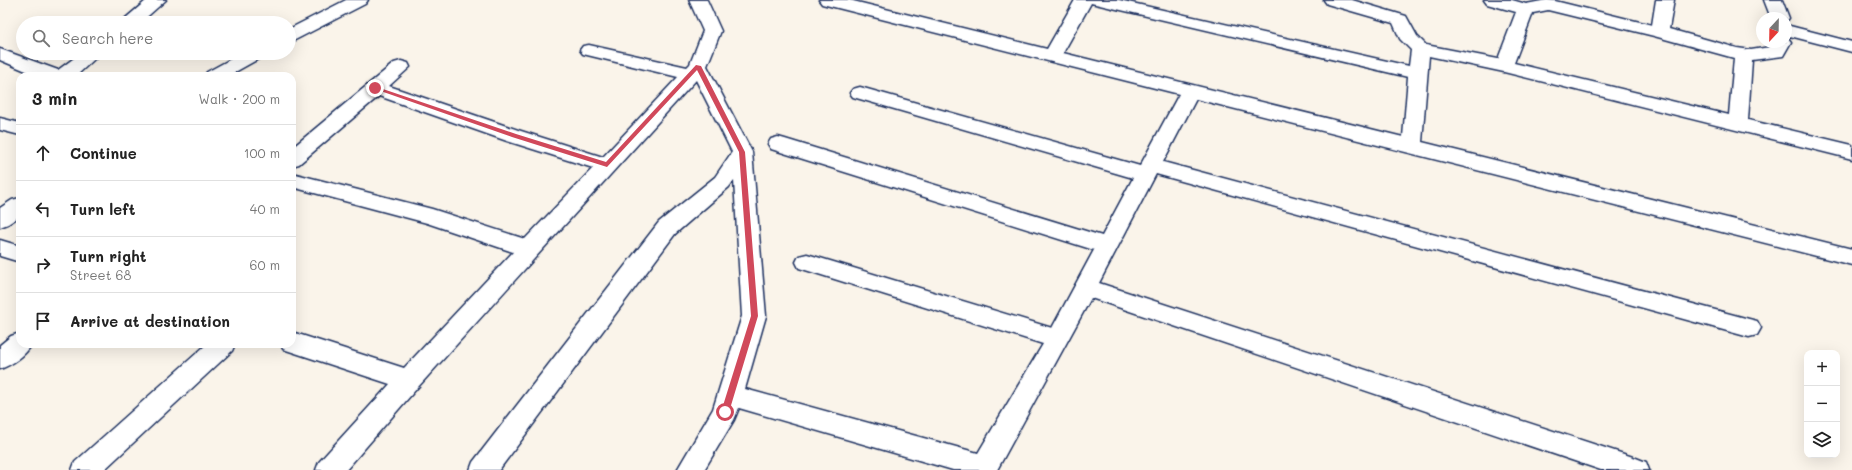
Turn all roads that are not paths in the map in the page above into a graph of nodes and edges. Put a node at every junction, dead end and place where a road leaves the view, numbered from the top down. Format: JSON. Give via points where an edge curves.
{"nodes":[{"id":1,"x":157,"y":0,"type":"edge"},
{"id":2,"x":358,"y":0,"type":"edge"},
{"id":3,"x":698,"y":0,"type":"edge"},
{"id":4,"x":828,"y":0,"type":"edge"},
{"id":5,"x":1084,"y":0,"type":"edge"},
{"id":6,"x":1097,"y":0,"type":"edge"},
{"id":7,"x":1333,"y":0,"type":"edge"},
{"id":8,"x":1493,"y":0,"type":"edge"},
{"id":9,"x":1665,"y":0,"type":"edge"},
{"id":10,"x":1773,"y":0,"type":"edge"},
{"id":11,"x":1526,"y":9,"type":"junction"},
{"id":12,"x":1778,"y":12,"type":"edge"},
{"id":13,"x":138,"y":16,"type":"edge"},
{"id":14,"x":296,"y":32,"type":"edge"},
{"id":15,"x":1660,"y":32,"type":"junction"},
{"id":16,"x":1792,"y":32,"type":"edge"},
{"id":17,"x":1852,"y":47,"type":"edge"},
{"id":18,"x":1780,"y":48,"type":"edge"},
{"id":19,"x":1420,"y":49,"type":"junction"},
{"id":20,"x":589,"y":50,"type":"dead end"},
{"id":21,"x":1743,"y":54,"type":"junction"},
{"id":22,"x":1052,"y":56,"type":"junction"},
{"id":23,"x":84,"y":60,"type":"edge"},
{"id":24,"x":243,"y":60,"type":"edge"},
{"id":25,"x":5,"y":61,"type":"edge"},
{"id":26,"x":1504,"y":66,"type":"junction"},
{"id":27,"x":402,"y":67,"type":"dead end"},
{"id":28,"x":694,"y":70,"type":"junction"},
{"id":29,"x":42,"y":72,"type":"edge"},
{"id":30,"x":69,"y":72,"type":"edge"},
{"id":31,"x":221,"y":72,"type":"edge"},
{"id":32,"x":1418,"y":74,"type":"junction"},
{"id":33,"x":375,"y":88,"type":"junction"},
{"id":34,"x":1190,"y":91,"type":"junction"},
{"id":35,"x":860,"y":93,"type":"dead end"},
{"id":36,"x":0,"y":124,"type":"edge"},
{"id":37,"x":1738,"y":124,"type":"junction"},
{"id":38,"x":16,"y":128,"type":"edge"},
{"id":39,"x":778,"y":144,"type":"dead end"},
{"id":40,"x":1412,"y":147,"type":"junction"},
{"id":41,"x":742,"y":152,"type":"junction"},
{"id":42,"x":1852,"y":152,"type":"edge"},
{"id":43,"x":296,"y":156,"type":"edge"},
{"id":44,"x":607,"y":165,"type":"junction"},
{"id":45,"x":1147,"y":170,"type":"junction"},
{"id":46,"x":296,"y":181,"type":"edge"},
{"id":47,"x":16,"y":208,"type":"edge"},
{"id":48,"x":0,"y":219,"type":"edge"},
{"id":49,"x":1107,"y":246,"type":"junction"},
{"id":50,"x":0,"y":248,"type":"edge"},
{"id":51,"x":530,"y":249,"type":"junction"},
{"id":52,"x":16,"y":253,"type":"edge"},
{"id":53,"x":1852,"y":257,"type":"edge"},
{"id":54,"x":807,"y":262,"type":"dead end"},
{"id":55,"x":1085,"y":287,"type":"junction"},
{"id":56,"x":1749,"y":328,"type":"dead end"},
{"id":57,"x":1058,"y":339,"type":"junction"},
{"id":58,"x":296,"y":343,"type":"edge"},
{"id":59,"x":16,"y":346,"type":"edge"},
{"id":60,"x":218,"y":348,"type":"edge"},
{"id":61,"x":0,"y":359,"type":"edge"},
{"id":62,"x":409,"y":380,"type":"junction"},
{"id":63,"x":730,"y":394,"type":"junction"},
{"id":64,"x":986,"y":469,"type":"edge"},
{"id":65,"x":85,"y":470,"type":"edge"},
{"id":66,"x":329,"y":470,"type":"edge"},
{"id":67,"x":484,"y":470,"type":"edge"},
{"id":68,"x":690,"y":470,"type":"edge"},
{"id":69,"x":1636,"y":470,"type":"edge"}],
"edges":[{"from":1,"to":13,"type":"street"},
{"from":2,"to":14,"type":"street"},
{"from":3,"to":28,"type":"street","via":[[712,31]]},
{"from":4,"to":22,"type":"street"},
{"from":5,"to":22,"type":"street"},
{"from":6,"to":32,"type":"street"},
{"from":7,"to":19,"type":"street","via":[[1400,20],[1409,39]]},
{"from":8,"to":11,"type":"street"},
{"from":9,"to":15,"type":"street"},
{"from":10,"to":12,"type":"street"},
{"from":11,"to":15,"type":"street","via":[[1555,6]]},
{"from":11,"to":26,"type":"street"},
{"from":15,"to":21,"type":"street"},
{"from":16,"to":17,"type":"street"},
{"from":18,"to":21,"type":"street","via":[[1778,52]]},
{"from":19,"to":26,"type":"street"},
{"from":19,"to":32,"type":"street"},
{"from":20,"to":28,"type":"street"},
{"from":21,"to":37,"type":"street"},
{"from":22,"to":34,"type":"street"},
{"from":23,"to":30,"type":"street"},
{"from":24,"to":31,"type":"street"},
{"from":25,"to":29,"type":"street"},
{"from":26,"to":37,"type":"street"},
{"from":27,"to":33,"type":"street"},
{"from":28,"to":41,"type":"street"},
{"from":28,"to":44,"type":"street"},
{"from":32,"to":40,"type":"street"},
{"from":33,"to":43,"type":"street"},
{"from":33,"to":44,"type":"street"},
{"from":34,"to":40,"type":"street"},
{"from":34,"to":45,"type":"street"},
{"from":35,"to":45,"type":"street"},
{"from":36,"to":38,"type":"street"},
{"from":37,"to":42,"type":"street"},
{"from":39,"to":49,"type":"street"},
{"from":40,"to":53,"type":"street"},
{"from":41,"to":63,"type":"street","via":[[754,316]]},
{"from":41,"to":67,"type":"street","via":[[722,182],[667,228]]},
{"from":44,"to":51,"type":"street"},
{"from":45,"to":49,"type":"street"},
{"from":45,"to":56,"type":"street"},
{"from":46,"to":51,"type":"street","via":[[432,217]]},
{"from":47,"to":48,"type":"street"},
{"from":49,"to":55,"type":"street"},
{"from":50,"to":52,"type":"street"},
{"from":51,"to":62,"type":"street"},
{"from":54,"to":57,"type":"street"},
{"from":55,"to":57,"type":"street"},
{"from":55,"to":69,"type":"street"},
{"from":57,"to":64,"type":"street"},
{"from":58,"to":62,"type":"street"},
{"from":59,"to":61,"type":"street"},
{"from":60,"to":65,"type":"street"},
{"from":62,"to":66,"type":"street"},
{"from":63,"to":64,"type":"street"},
{"from":63,"to":68,"type":"street","via":[[725,412]]}]}
